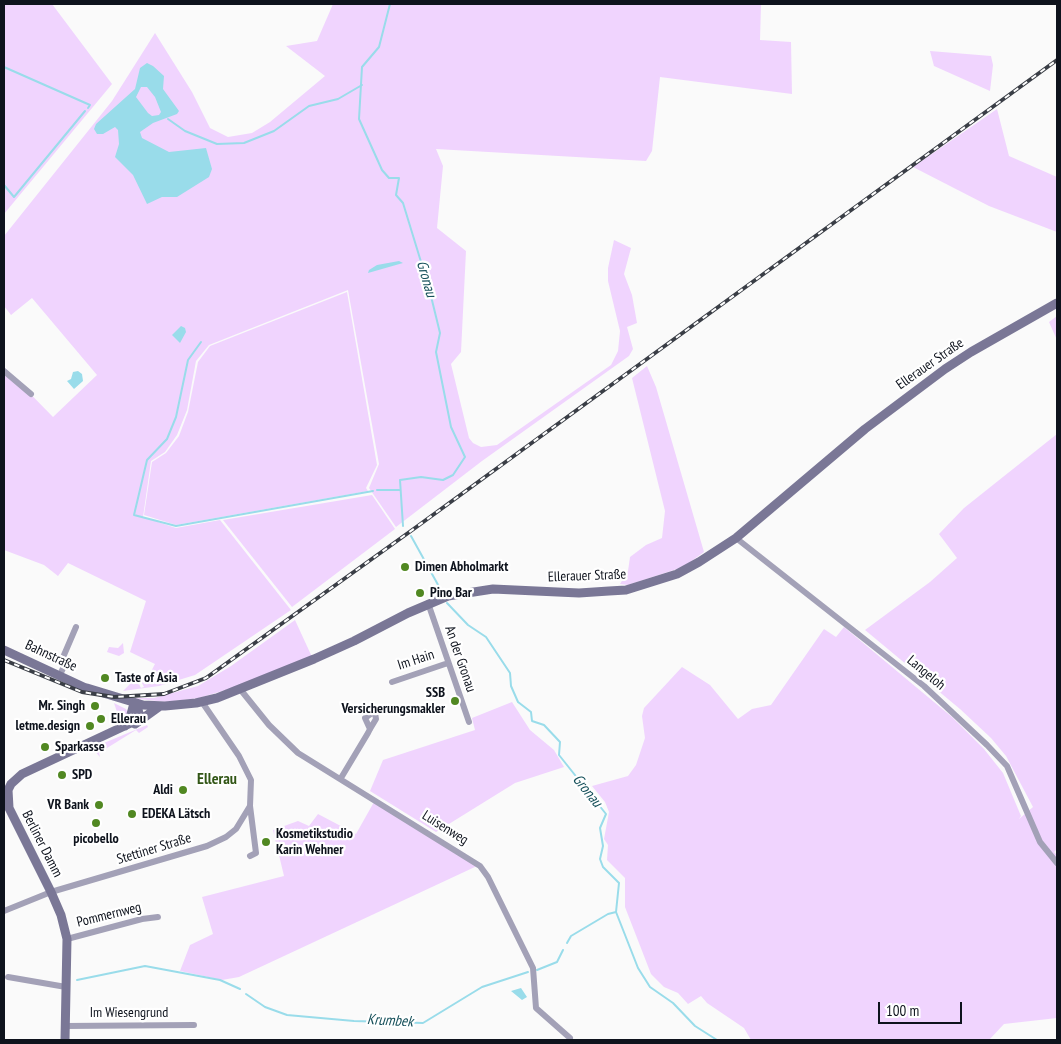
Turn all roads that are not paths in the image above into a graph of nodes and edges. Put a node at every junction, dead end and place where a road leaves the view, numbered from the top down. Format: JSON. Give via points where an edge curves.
{"nodes":[{"id":1,"x":1057,"y":304,"type":"edge"},
{"id":2,"x":4,"y":371,"type":"edge"},
{"id":3,"x":31,"y":394,"type":"dead end"},
{"id":4,"x":736,"y":538,"type":"junction"},
{"id":5,"x":428,"y":603,"type":"junction"},
{"id":6,"x":76,"y":627,"type":"dead end"},
{"id":7,"x":4,"y":650,"type":"edge"},
{"id":8,"x":448,"y":663,"type":"junction"},
{"id":9,"x":60,"y":675,"type":"junction"},
{"id":10,"x":392,"y":682,"type":"dead end"},
{"id":11,"x":240,"y":689,"type":"junction"},
{"id":12,"x":202,"y":702,"type":"junction"},
{"id":13,"x":138,"y":705,"type":"junction"},
{"id":14,"x":160,"y":706,"type":"junction"},
{"id":15,"x":469,"y":722,"type":"dead end"},
{"id":16,"x":123,"y":728,"type":"junction"},
{"id":17,"x":370,"y":729,"type":"dead end"},
{"id":18,"x":341,"y":778,"type":"junction"},
{"id":19,"x":7,"y":784,"type":"edge"},
{"id":20,"x":5,"y":795,"type":"edge"},
{"id":21,"x":250,"y":806,"type":"junction"},
{"id":22,"x":250,"y":856,"type":"dead end"},
{"id":23,"x":1057,"y":863,"type":"edge"},
{"id":24,"x":51,"y":892,"type":"junction"},
{"id":25,"x":4,"y":911,"type":"edge"},
{"id":26,"x":158,"y":917,"type":"dead end"},
{"id":27,"x":67,"y":940,"type":"junction"},
{"id":28,"x":8,"y":977,"type":"dead end"},
{"id":29,"x":66,"y":986,"type":"junction"},
{"id":30,"x":194,"y":1025,"type":"dead end"},
{"id":31,"x":65,"y":1026,"type":"junction"},
{"id":32,"x":570,"y":1038,"type":"dead end"},
{"id":33,"x":65,"y":1040,"type":"edge"}],
"edges":[{"from":1,"to":4,"type":"main road","name":"Ellerauer Straße","via":[[971,352],[898,403]]},
{"from":2,"to":3,"type":"street"},
{"from":4,"to":5,"type":"main road","name":"Ellerauer Straße","via":[[676,574],[626,590],[579,593],[493,589],[464,592]]},
{"from":4,"to":23,"type":"street","name":"Langeloh","via":[[924,686],[1007,766],[1040,842]]},
{"from":5,"to":8,"type":"street","name":"An der Gronau"},
{"from":5,"to":11,"type":"main road","name":"Ellerauer Straße","via":[[354,641]]},
{"from":6,"to":9,"type":"street"},
{"from":7,"to":9,"type":"main road","name":"Bahnstraße"},
{"from":8,"to":10,"type":"street","name":"Im Hain"},
{"from":8,"to":15,"type":"street","name":"An der Gronau"},
{"from":9,"to":13,"type":"main road","name":"Bahnstraße"},
{"from":11,"to":12,"type":"main road","name":"Ellerauer Straße"},
{"from":11,"to":18,"type":"street","name":"Luisenweg","via":[[251,706],[285,742],[314,764]]},
{"from":12,"to":14,"type":"main road","name":"Ellerauer Straße"},
{"from":12,"to":21,"type":"street","name":"Stettiner Straße","via":[[247,769],[251,780]]},
{"from":13,"to":14,"type":"main road","name":"Ellerauer Straße"},
{"from":13,"to":16,"type":"main road","name":"Berliner Damm","via":[[136,719]]},
{"from":14,"to":16,"type":"main road","via":[[141,721]]},
{"from":16,"to":19,"type":"main road","name":"Berliner Damm"},
{"from":17,"to":18,"type":"street"},
{"from":18,"to":32,"type":"street","name":"Luisenweg","via":[[480,866],[533,968],[536,1008]]},
{"from":19,"to":20,"type":"main road","name":"Berliner Damm"},
{"from":20,"to":24,"type":"main road","name":"Berliner Damm"},
{"from":21,"to":22,"type":"street","via":[[256,853]]},
{"from":21,"to":24,"type":"street","name":"Stettiner Straße","via":[[236,829],[207,846]]},
{"from":24,"to":25,"type":"street","name":"Stettiner Straße"},
{"from":24,"to":27,"type":"main road","name":"Berliner Damm"},
{"from":26,"to":27,"type":"street","name":"Pommernweg"},
{"from":27,"to":29,"type":"main road","name":"Berliner Damm"},
{"from":28,"to":29,"type":"street"},
{"from":29,"to":31,"type":"main road","name":"Berliner Damm"},
{"from":30,"to":31,"type":"street","name":"Im Wiesengrund"},
{"from":31,"to":33,"type":"main road","name":"Berliner Damm"}]}
